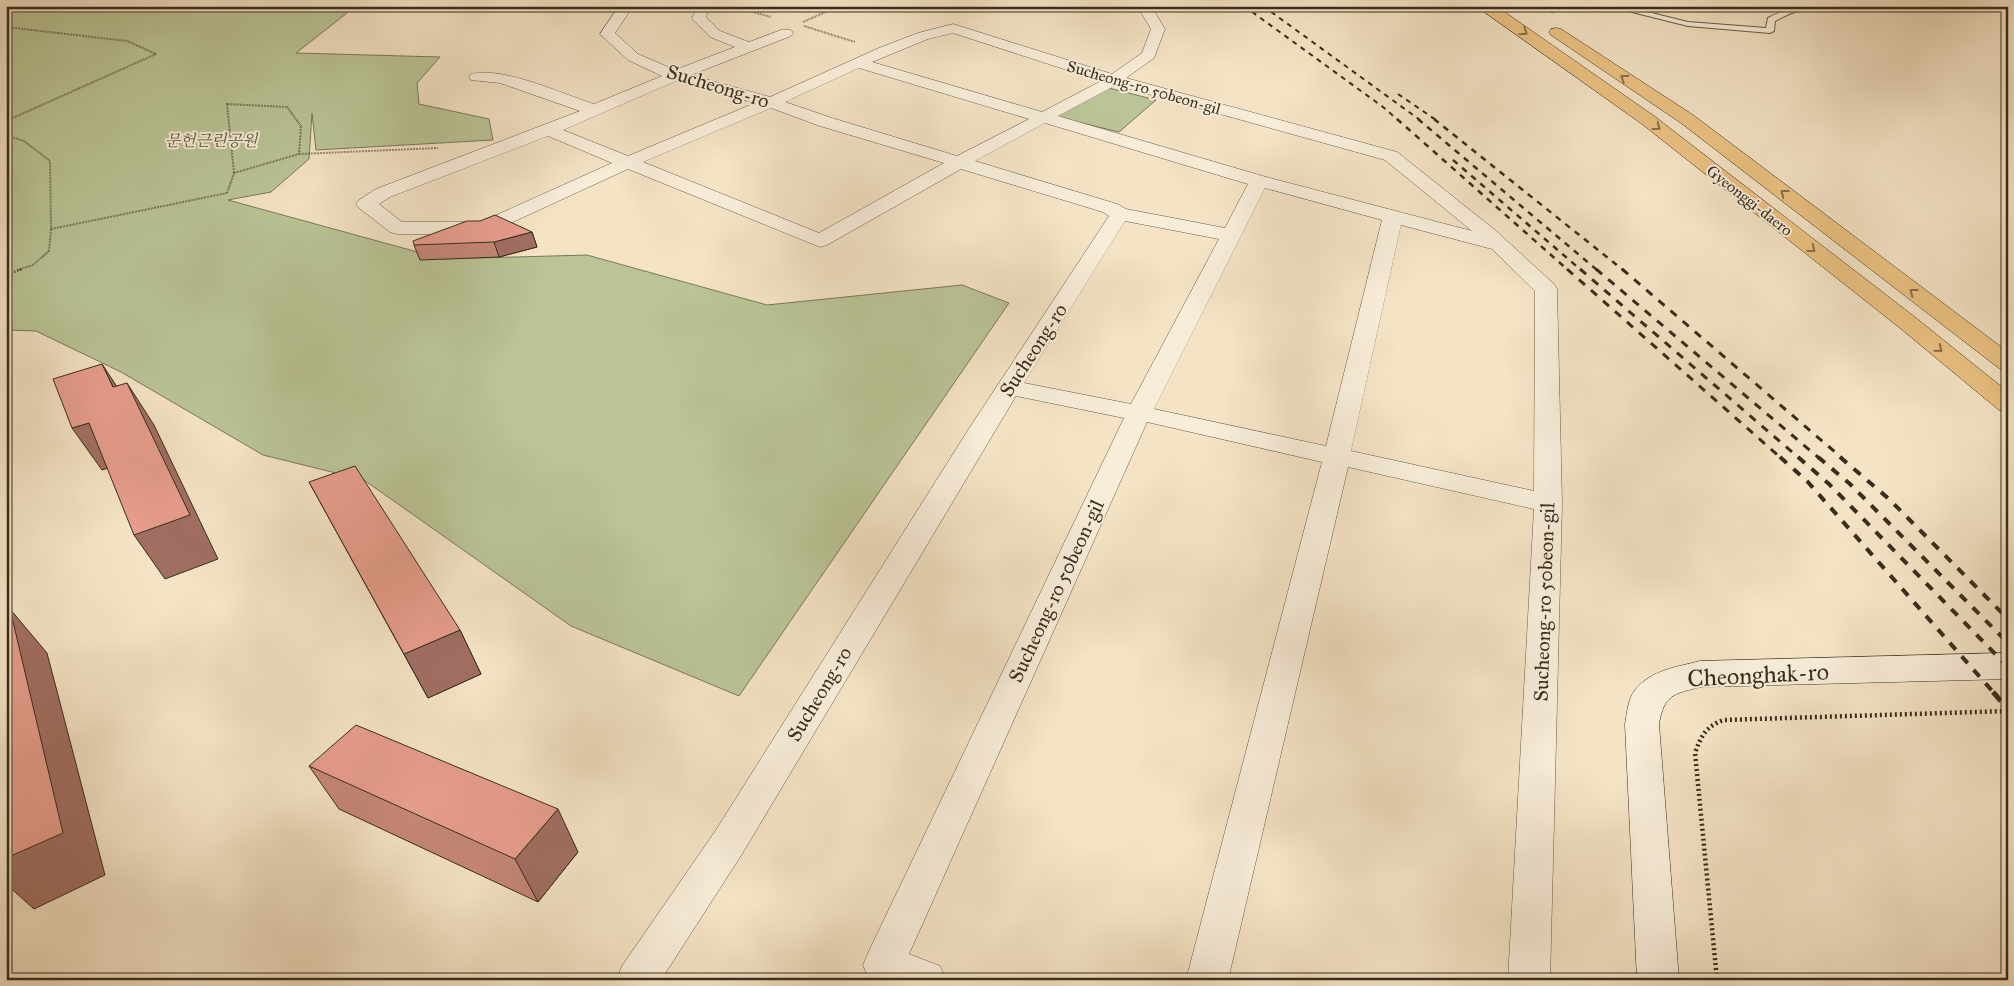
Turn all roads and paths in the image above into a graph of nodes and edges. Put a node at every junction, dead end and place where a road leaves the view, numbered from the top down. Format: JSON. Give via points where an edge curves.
{"nodes":[{"id":1,"x":626,"y":6,"type":"edge"},
{"id":2,"x":731,"y":6,"type":"edge"},
{"id":3,"x":809,"y":6,"type":"edge"},
{"id":4,"x":830,"y":6,"type":"edge"},
{"id":5,"x":874,"y":6,"type":"edge"},
{"id":6,"x":1144,"y":6,"type":"edge"},
{"id":7,"x":1483,"y":6,"type":"edge"},
{"id":8,"x":1512,"y":6,"type":"edge"},
{"id":9,"x":1612,"y":6,"type":"edge"},
{"id":10,"x":1809,"y":6,"type":"edge"},
{"id":11,"x":1820,"y":6,"type":"edge"},
{"id":12,"x":1850,"y":6,"type":"edge"},
{"id":13,"x":704,"y":7,"type":"edge"},
{"id":14,"x":838,"y":7,"type":"edge"},
{"id":15,"x":780,"y":10,"type":"dead end"},
{"id":16,"x":778,"y":19,"type":"dead end"},
{"id":17,"x":6,"y":27,"type":"edge"},
{"id":18,"x":786,"y":33,"type":"dead end"},
{"id":19,"x":747,"y":47,"type":"junction"},
{"id":20,"x":884,"y":51,"type":"junction"},
{"id":21,"x":858,"y":63,"type":"junction"},
{"id":22,"x":676,"y":76,"type":"junction"},
{"id":23,"x":477,"y":77,"type":"dead end"},
{"id":24,"x":1114,"y":80,"type":"junction"},
{"id":25,"x":771,"y":102,"type":"junction"},
{"id":26,"x":594,"y":110,"type":"junction"},
{"id":27,"x":1041,"y":117,"type":"junction"},
{"id":28,"x":6,"y":121,"type":"edge"},
{"id":29,"x":548,"y":130,"type":"junction"},
{"id":30,"x":6,"y":135,"type":"edge"},
{"id":31,"x":438,"y":148,"type":"dead end"},
{"id":32,"x":299,"y":154,"type":"junction"},
{"id":33,"x":629,"y":162,"type":"junction"},
{"id":34,"x":958,"y":163,"type":"junction"},
{"id":35,"x":234,"y":173,"type":"junction"},
{"id":36,"x":1259,"y":181,"type":"junction"},
{"id":37,"x":1120,"y":214,"type":"junction"},
{"id":38,"x":1393,"y":216,"type":"junction"},
{"id":39,"x":51,"y":230,"type":"junction"},
{"id":40,"x":1230,"y":235,"type":"junction"},
{"id":41,"x":1499,"y":245,"type":"junction"},
{"id":42,"x":6,"y":275,"type":"edge"},
{"id":43,"x":2008,"y":364,"type":"edge"},
{"id":44,"x":1009,"y":387,"type":"junction"},
{"id":45,"x":2008,"y":405,"type":"edge"},
{"id":46,"x":1139,"y":413,"type":"junction"},
{"id":47,"x":1337,"y":456,"type":"junction"},
{"id":48,"x":1548,"y":504,"type":"junction"},
{"id":49,"x":2008,"y":666,"type":"edge"},
{"id":50,"x":2008,"y":711,"type":"edge"},
{"id":51,"x":637,"y":980,"type":"edge"},
{"id":52,"x":925,"y":980,"type":"edge"},
{"id":53,"x":1207,"y":980,"type":"edge"},
{"id":54,"x":1530,"y":980,"type":"edge"},
{"id":55,"x":1658,"y":980,"type":"edge"},
{"id":56,"x":1717,"y":980,"type":"edge"}],
"edges":[{"from":1,"to":22,"type":"street","name":"Sucheong-ro","via":[[607,34],[633,57]]},
{"from":2,"to":16,"type":"path"},
{"from":3,"to":15,"type":"path"},
{"from":4,"to":14,"type":"path"},
{"from":5,"to":14,"type":"path"},
{"from":6,"to":24,"type":"street","via":[[1158,30],[1149,56]]},
{"from":7,"to":45,"type":"main road","name":"Gyeonggi-daero","one_way":true,"via":[[1648,120]]},
{"from":43,"to":8,"type":"main road","name":"Gyeonggi-daero","one_way":true,"via":[[1687,119]]},
{"from":9,"to":10,"type":"lane","via":[[1688,24],[1770,31],[1771,20]]},
{"from":11,"to":12,"type":"lane"},
{"from":13,"to":19,"type":"street","via":[[699,18],[715,34]]},
{"from":14,"to":20,"type":"path","via":[[797,24]]},
{"from":17,"to":28,"type":"path","via":[[127,41],[156,54]]},
{"from":18,"to":19,"type":"street"},
{"from":19,"to":22,"type":"street"},
{"from":20,"to":21,"type":"street","name":"Sucheong-ro 50beon-gil"},
{"from":20,"to":24,"type":"street","name":"Sucheong-ro 50beon-gil","via":[[953,28]]},
{"from":21,"to":25,"type":"street","name":"Sucheong-ro 50beon-gil"},
{"from":21,"to":27,"type":"street","name":"Sucheong-ro 50beon-gil"},
{"from":22,"to":25,"type":"street","name":"Sucheong-ro"},
{"from":22,"to":26,"type":"street"},
{"from":23,"to":26,"type":"street","via":[[502,78]]},
{"from":24,"to":27,"type":"street"},
{"from":24,"to":41,"type":"street","name":"Sucheong-ro 50beon-gil","via":[[1391,156]]},
{"from":25,"to":33,"type":"street","name":"Sucheong-ro 50beon-gil"},
{"from":25,"to":34,"type":"street","name":"Sucheong-ro"},
{"from":26,"to":29,"type":"street"},
{"from":27,"to":34,"type":"street"},
{"from":27,"to":36,"type":"street","name":"Sucheong-ro 50beon-gil"},
{"from":29,"to":33,"type":"street"},
{"from":29,"to":33,"type":"street","name":"Sucheong-ro 50beon-gil","via":[[383,193],[366,204],[397,228],[484,228]]},
{"from":30,"to":39,"type":"path","via":[[24,141],[50,161]]},
{"from":31,"to":32,"type":"path"},
{"from":32,"to":35,"type":"path"},
{"from":32,"to":35,"type":"path","via":[[301,126],[287,107],[227,104]]},
{"from":33,"to":34,"type":"street","via":[[820,241]]},
{"from":34,"to":37,"type":"street","name":"Sucheong-ro","via":[[1110,208]]},
{"from":35,"to":39,"type":"path","via":[[227,193]]},
{"from":36,"to":38,"type":"street","name":"Sucheong-ro 50beon-gil"},
{"from":36,"to":40,"type":"street","name":"Sucheong-ro 50beon-gil"},
{"from":37,"to":40,"type":"street"},
{"from":37,"to":44,"type":"street","name":"Sucheong-ro"},
{"from":38,"to":41,"type":"street","name":"Sucheong-ro 50beon-gil"},
{"from":38,"to":47,"type":"street"},
{"from":39,"to":42,"type":"path","via":[[48,251],[33,265]]},
{"from":40,"to":46,"type":"street","name":"Sucheong-ro 50beon-gil"},
{"from":41,"to":48,"type":"street","name":"Sucheong-ro 50beon-gil","via":[[1546,289]]},
{"from":44,"to":46,"type":"street"},
{"from":44,"to":51,"type":"street","name":"Sucheong-ro","via":[[729,842]]},
{"from":46,"to":47,"type":"street"},
{"from":46,"to":52,"type":"street","name":"Sucheong-ro 50beon-gil","via":[[883,964]]},
{"from":47,"to":48,"type":"street"},
{"from":47,"to":53,"type":"street"},
{"from":48,"to":54,"type":"street","name":"Sucheong-ro 50beon-gil"},
{"from":49,"to":55,"type":"street","name":"Cheonghak-ro","via":[[1700,674],[1666,683],[1647,699],[1642,724]]},
{"from":50,"to":56,"type":"path","via":[[1724,720],[1711,724],[1700,735],[1695,753]]}]}
